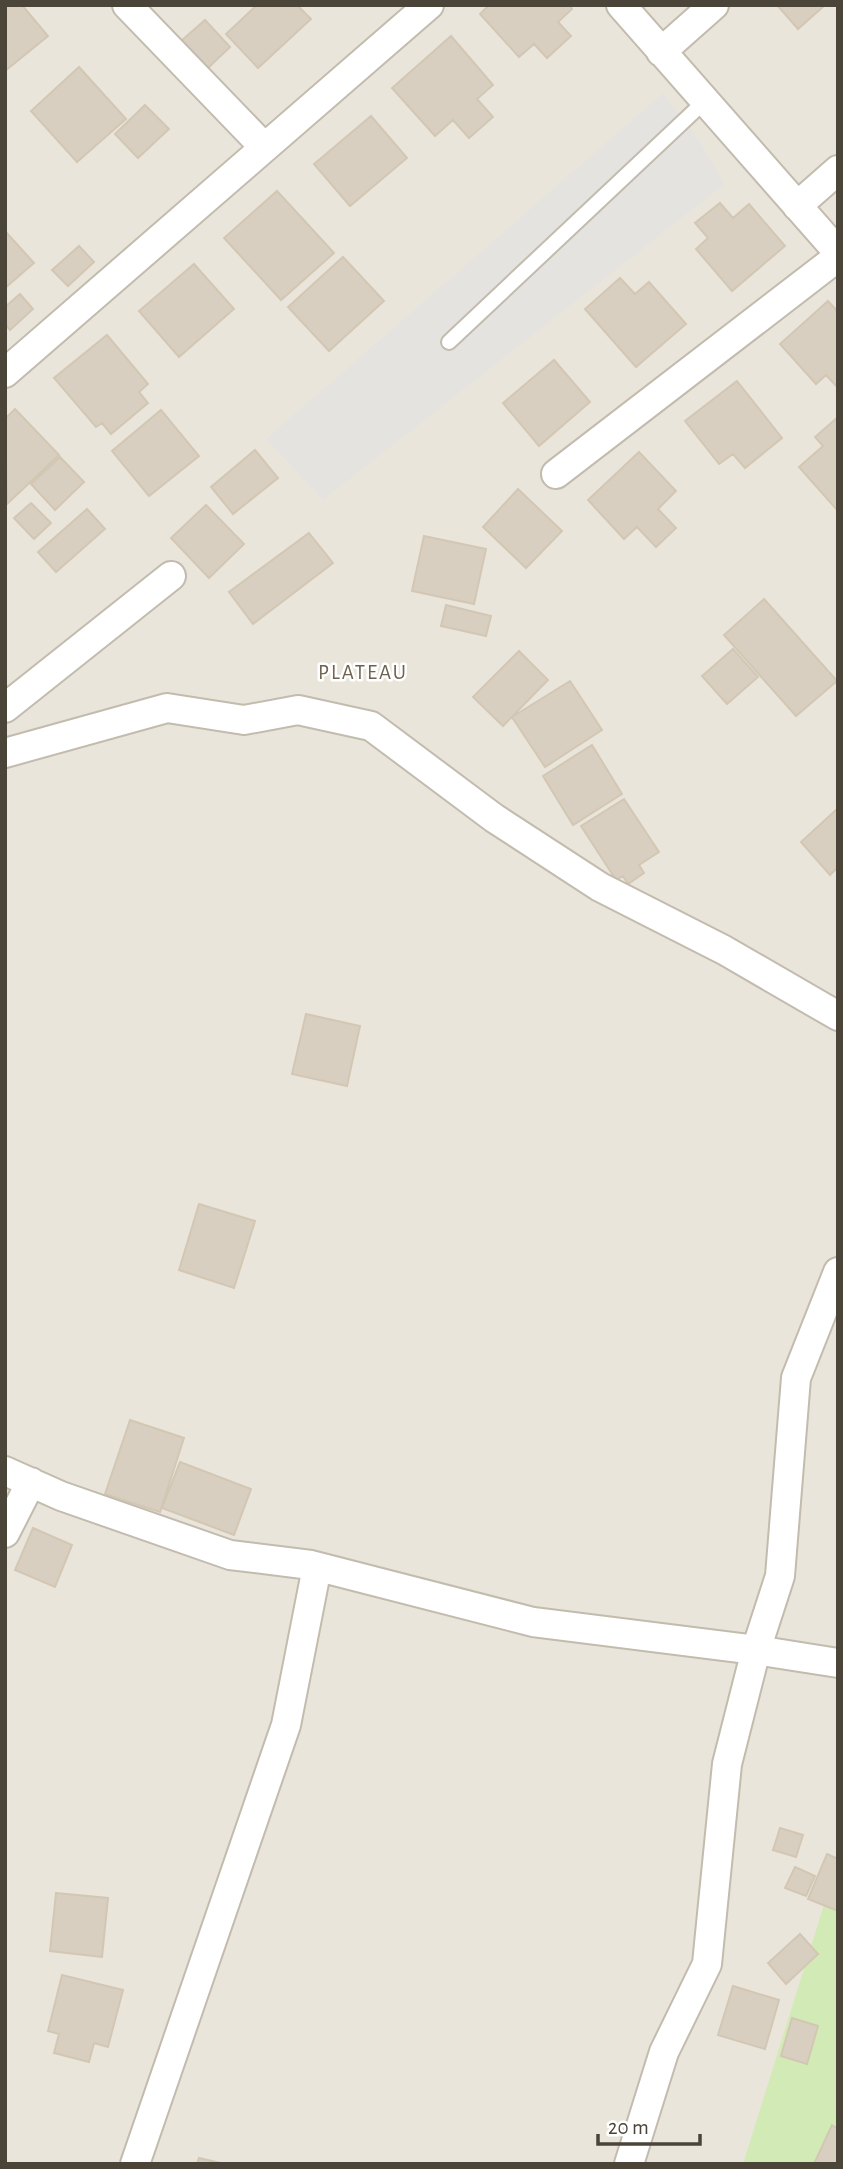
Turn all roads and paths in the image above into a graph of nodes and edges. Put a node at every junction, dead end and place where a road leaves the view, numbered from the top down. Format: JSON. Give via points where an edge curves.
{"nodes":[{"id":1,"x":127,"y":5,"type":"edge"},
{"id":2,"x":429,"y":5,"type":"edge"},
{"id":3,"x":621,"y":5,"type":"edge"},
{"id":4,"x":714,"y":5,"type":"edge"},
{"id":5,"x":661,"y":52,"type":"junction"},
{"id":6,"x":705,"y":101,"type":"junction"},
{"id":7,"x":264,"y":147,"type":"junction"},
{"id":8,"x":838,"y":170,"type":"edge"},
{"id":9,"x":797,"y":206,"type":"junction"},
{"id":10,"x":838,"y":254,"type":"edge"},
{"id":11,"x":449,"y":342,"type":"dead end"},
{"id":12,"x":5,"y":373,"type":"edge"},
{"id":13,"x":556,"y":474,"type":"dead end"},
{"id":14,"x":171,"y":576,"type":"dead end"},
{"id":15,"x":5,"y":708,"type":"edge"},
{"id":16,"x":5,"y":753,"type":"edge"},
{"id":17,"x":838,"y":1016,"type":"edge"},
{"id":18,"x":838,"y":1272,"type":"edge"},
{"id":19,"x":5,"y":1471,"type":"edge"},
{"id":20,"x":31,"y":1482,"type":"junction"},
{"id":21,"x":5,"y":1533,"type":"edge"},
{"id":22,"x":317,"y":1567,"type":"junction"},
{"id":23,"x":756,"y":1650,"type":"junction"},
{"id":24,"x":838,"y":1663,"type":"edge"},
{"id":25,"x":135,"y":2164,"type":"edge"},
{"id":26,"x":629,"y":2164,"type":"edge"}],
"edges":[{"from":1,"to":7,"type":"street"},
{"from":2,"to":7,"type":"street"},
{"from":3,"to":5,"type":"street"},
{"from":4,"to":5,"type":"street"},
{"from":5,"to":6,"type":"street"},
{"from":6,"to":9,"type":"street"},
{"from":6,"to":11,"type":"lane"},
{"from":7,"to":12,"type":"street"},
{"from":8,"to":9,"type":"street"},
{"from":9,"to":10,"type":"street"},
{"from":10,"to":13,"type":"street"},
{"from":14,"to":15,"type":"street"},
{"from":16,"to":17,"type":"street","via":[[167,708],[244,720],[298,710],[370,726],[494,818],[600,887],[724,950]]},
{"from":18,"to":23,"type":"street","via":[[796,1378],[780,1576]]},
{"from":19,"to":20,"type":"street"},
{"from":20,"to":21,"type":"street"},
{"from":20,"to":22,"type":"street","via":[[230,1555]]},
{"from":22,"to":23,"type":"street","via":[[533,1622]]},
{"from":22,"to":25,"type":"street","via":[[286,1725]]},
{"from":23,"to":24,"type":"street"},
{"from":23,"to":26,"type":"street","via":[[727,1765],[707,1964],[664,2052]]}]}
